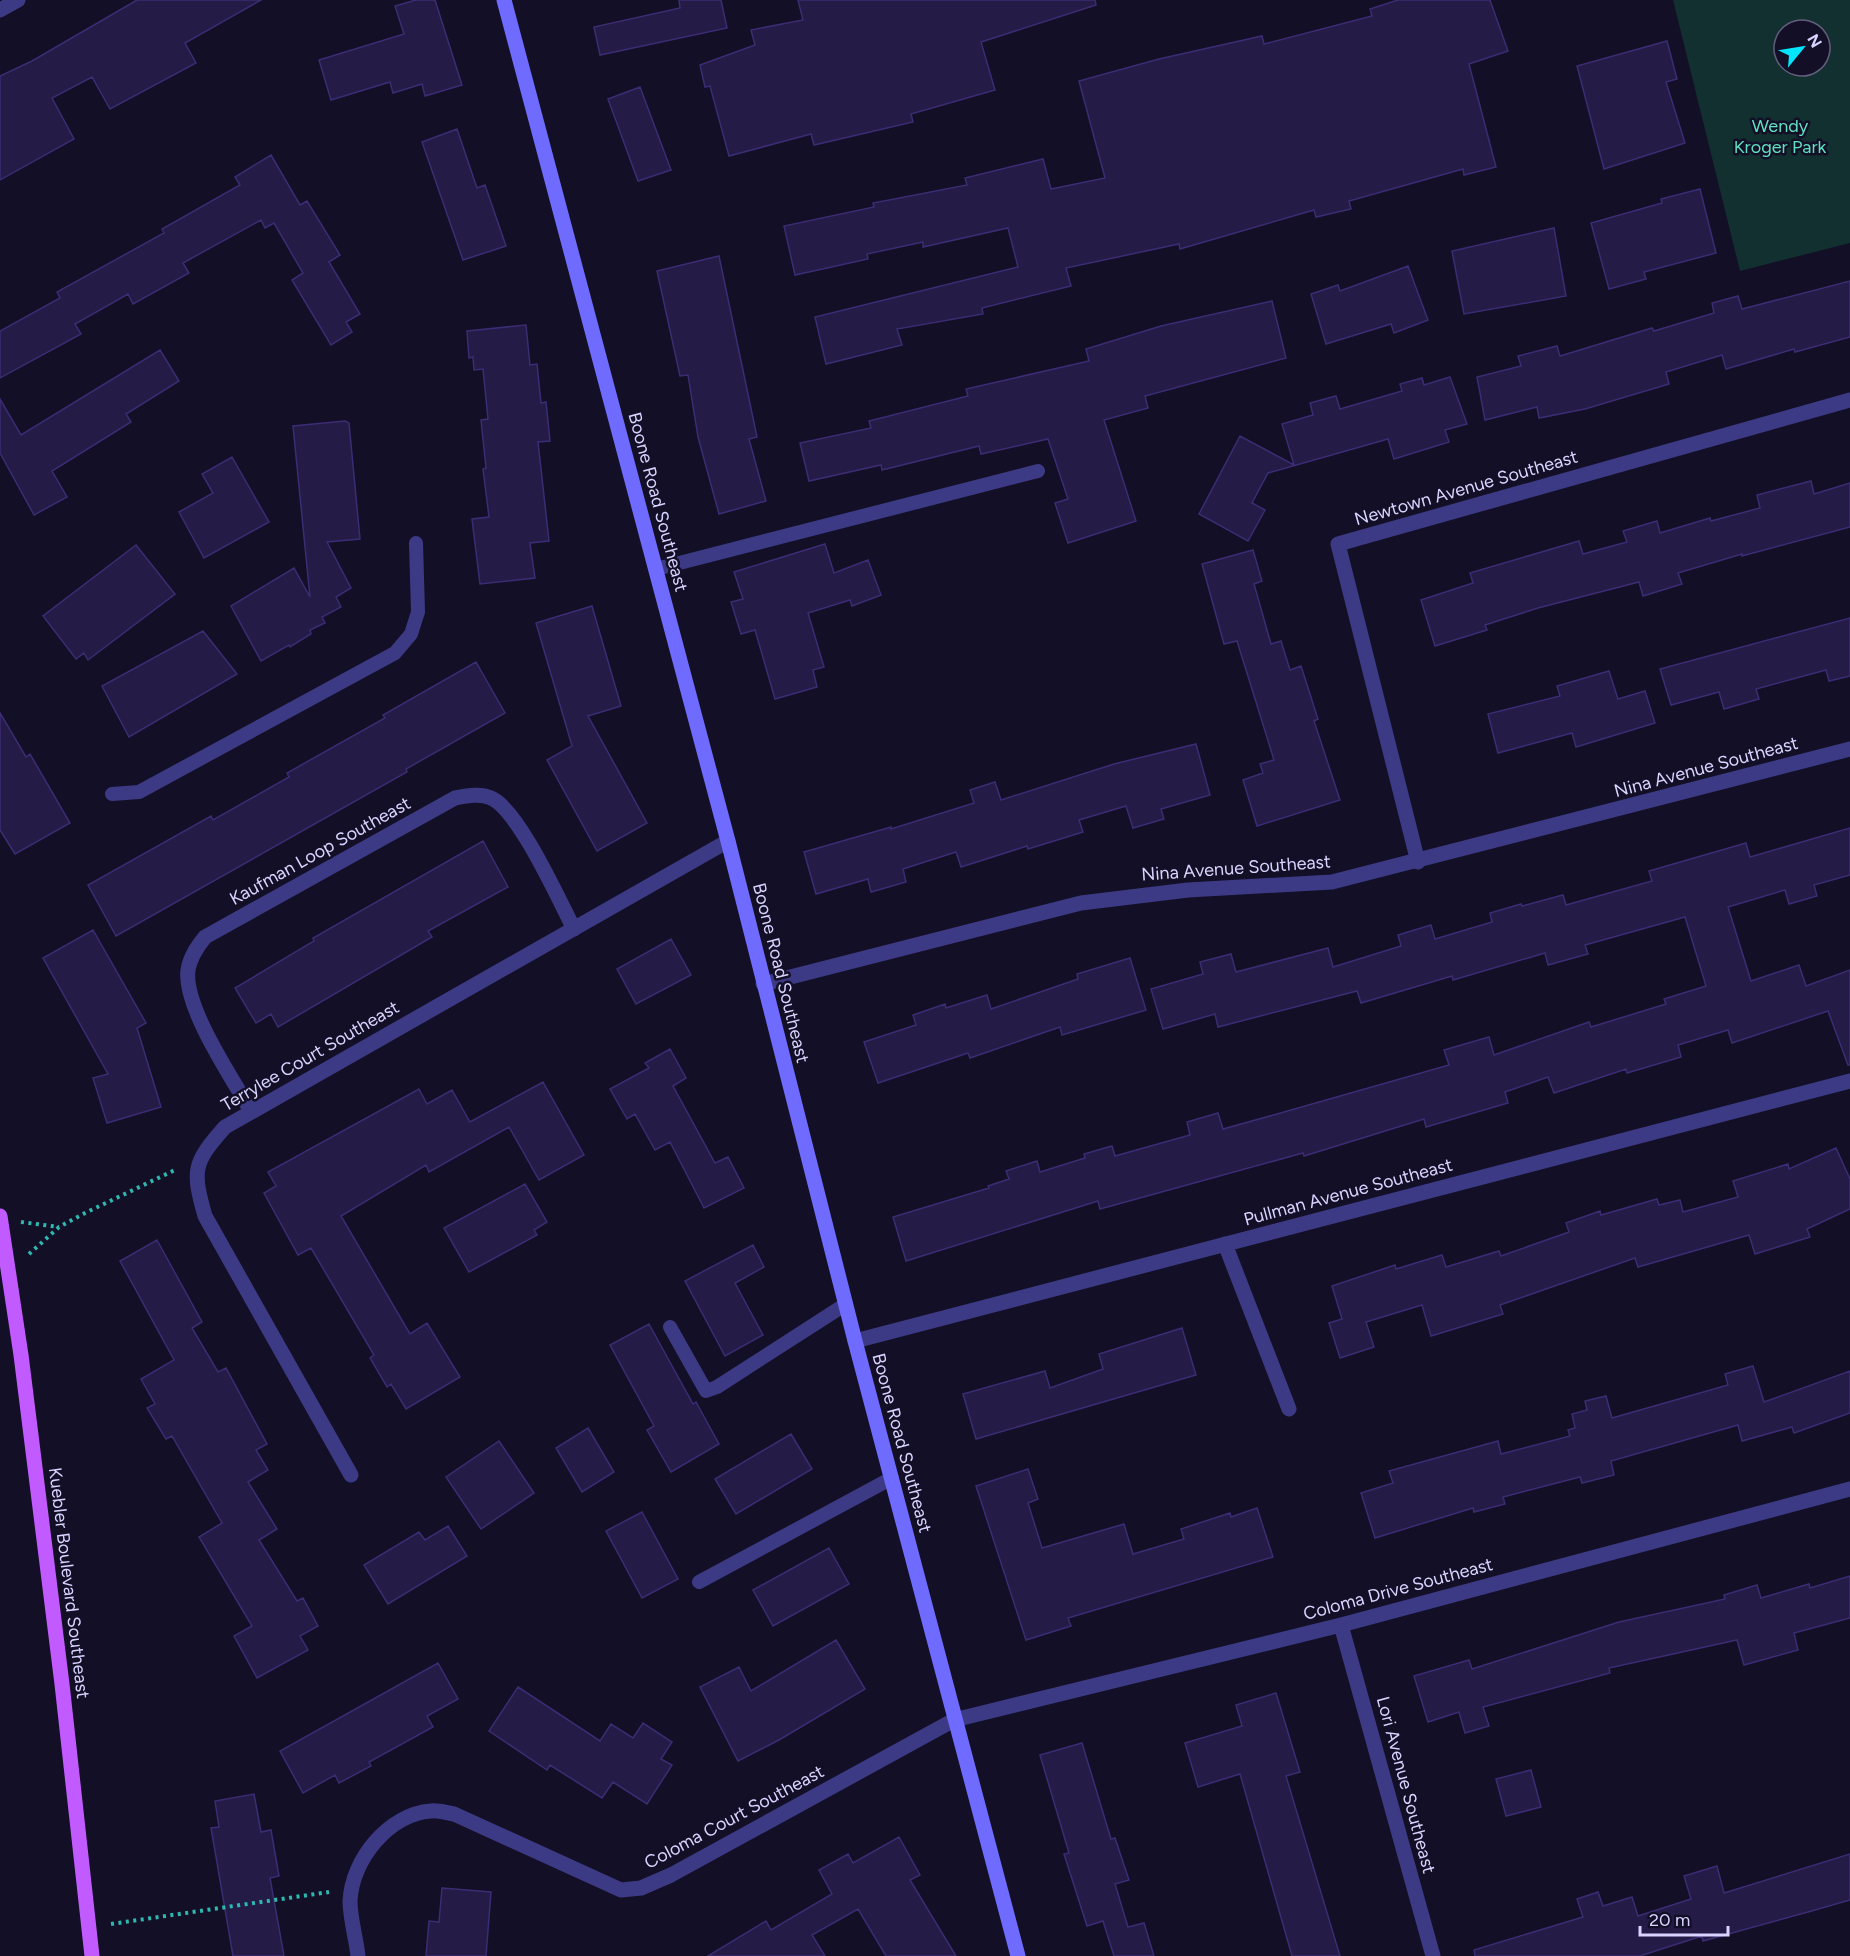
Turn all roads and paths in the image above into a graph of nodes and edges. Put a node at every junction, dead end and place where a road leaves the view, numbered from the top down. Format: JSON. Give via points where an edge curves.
{"nodes":[{"id":1,"x":18,"y":0,"type":"edge"},
{"id":2,"x":504,"y":0,"type":"edge"},
{"id":3,"x":0,"y":10,"type":"edge"},
{"id":4,"x":1850,"y":399,"type":"edge"},
{"id":5,"x":1038,"y":471,"type":"dead end"},
{"id":6,"x":416,"y":543,"type":"dead end"},
{"id":7,"x":656,"y":569,"type":"junction"},
{"id":8,"x":1850,"y":749,"type":"edge"},
{"id":9,"x":112,"y":794,"type":"dead end"},
{"id":10,"x":728,"y":841,"type":"junction"},
{"id":11,"x":1418,"y":862,"type":"junction"},
{"id":12,"x":574,"y":929,"type":"junction"},
{"id":13,"x":763,"y":984,"type":"junction"},
{"id":14,"x":1850,"y":1081,"type":"edge"},
{"id":15,"x":251,"y":1111,"type":"junction"},
{"id":16,"x":197,"y":1170,"type":"junction"},
{"id":17,"x":0,"y":1217,"type":"edge"},
{"id":18,"x":59,"y":1227,"type":"junction"},
{"id":19,"x":1225,"y":1244,"type":"junction"},
{"id":20,"x":8,"y":1273,"type":"junction"},
{"id":21,"x":846,"y":1304,"type":"junction"},
{"id":22,"x":670,"y":1327,"type":"dead end"},
{"id":23,"x":855,"y":1341,"type":"junction"},
{"id":24,"x":1289,"y":1409,"type":"dead end"},
{"id":25,"x":351,"y":1475,"type":"dead end"},
{"id":26,"x":892,"y":1478,"type":"junction"},
{"id":27,"x":1850,"y":1489,"type":"edge"},
{"id":28,"x":699,"y":1582,"type":"dead end"},
{"id":29,"x":1341,"y":1625,"type":"junction"},
{"id":30,"x":954,"y":1720,"type":"junction"},
{"id":31,"x":353,"y":1886,"type":"junction"},
{"id":32,"x":89,"y":1927,"type":"junction"},
{"id":33,"x":92,"y":1956,"type":"edge"},
{"id":34,"x":358,"y":1956,"type":"edge"},
{"id":35,"x":1018,"y":1956,"type":"edge"},
{"id":36,"x":1433,"y":1956,"type":"edge"}],
"edges":[{"from":1,"to":3,"type":"street"},
{"from":2,"to":7,"type":"street","name":"Boone Road Southeast"},
{"from":4,"to":11,"type":"street","name":"Newtown Avenue Southeast","via":[[1338,544]]},
{"from":5,"to":7,"type":"lane"},
{"from":6,"to":9,"type":"lane","via":[[418,612],[411,634],[395,653],[139,792]]},
{"from":7,"to":10,"type":"street","name":"Boone Road Southeast"},
{"from":8,"to":11,"type":"street","name":"Nina Avenue Southeast"},
{"from":10,"to":12,"type":"street","name":"Terrylee Court Southeast"},
{"from":10,"to":13,"type":"street","name":"Boone Road Southeast"},
{"from":11,"to":13,"type":"street","name":"Nina Avenue Southeast","via":[[1332,882],[1188,890],[1081,903]]},
{"from":12,"to":15,"type":"street","name":"Terrylee Court Southeast"},
{"from":12,"to":15,"type":"street","name":"Kaufman Loop Southeast","via":[[512,813],[492,798],[475,795],[455,798],[205,937],[194,951],[188,987],[197,1014]]},
{"from":13,"to":21,"type":"street","name":"Boone Road Southeast"},
{"from":14,"to":19,"type":"street","name":"Pullman Avenue Southeast"},
{"from":15,"to":16,"type":"street","name":"Terrylee Court Southeast","via":[[225,1127],[198,1161]]},
{"from":16,"to":18,"type":"path","via":[[168,1171]]},
{"from":16,"to":25,"type":"street","via":[[195,1182],[205,1216]]},
{"from":17,"to":18,"type":"path"},
{"from":17,"to":20,"type":"main road","name":"Kuebler Boulevard Southeast"},
{"from":18,"to":20,"type":"path"},
{"from":19,"to":23,"type":"street","name":"Pullman Avenue Southeast"},
{"from":19,"to":24,"type":"street"},
{"from":20,"to":32,"type":"main road","name":"Kuebler Boulevard Southeast","via":[[62,1684]]},
{"from":21,"to":22,"type":"lane","via":[[706,1391]]},
{"from":21,"to":23,"type":"street","name":"Boone Road Southeast"},
{"from":23,"to":26,"type":"street","name":"Boone Road Southeast"},
{"from":26,"to":28,"type":"lane"},
{"from":26,"to":30,"type":"street","name":"Boone Road Southeast"},
{"from":27,"to":29,"type":"street","name":"Coloma Drive Southeast"},
{"from":29,"to":30,"type":"street","name":"Coloma Drive Southeast"},
{"from":29,"to":36,"type":"street","name":"Lori Avenue Southeast"},
{"from":30,"to":31,"type":"street","name":"Coloma Court Southeast","via":[[642,1888],[621,1890],[454,1814],[431,1811],[386,1830],[368,1848]]},
{"from":30,"to":35,"type":"street","name":"Boone Road Southeast"},
{"from":31,"to":32,"type":"path","via":[[316,1895]]},
{"from":31,"to":34,"type":"street","name":"Coloma Court Southeast","via":[[350,1900]]},
{"from":32,"to":33,"type":"main road","name":"Kuebler Boulevard Southeast"}]}
